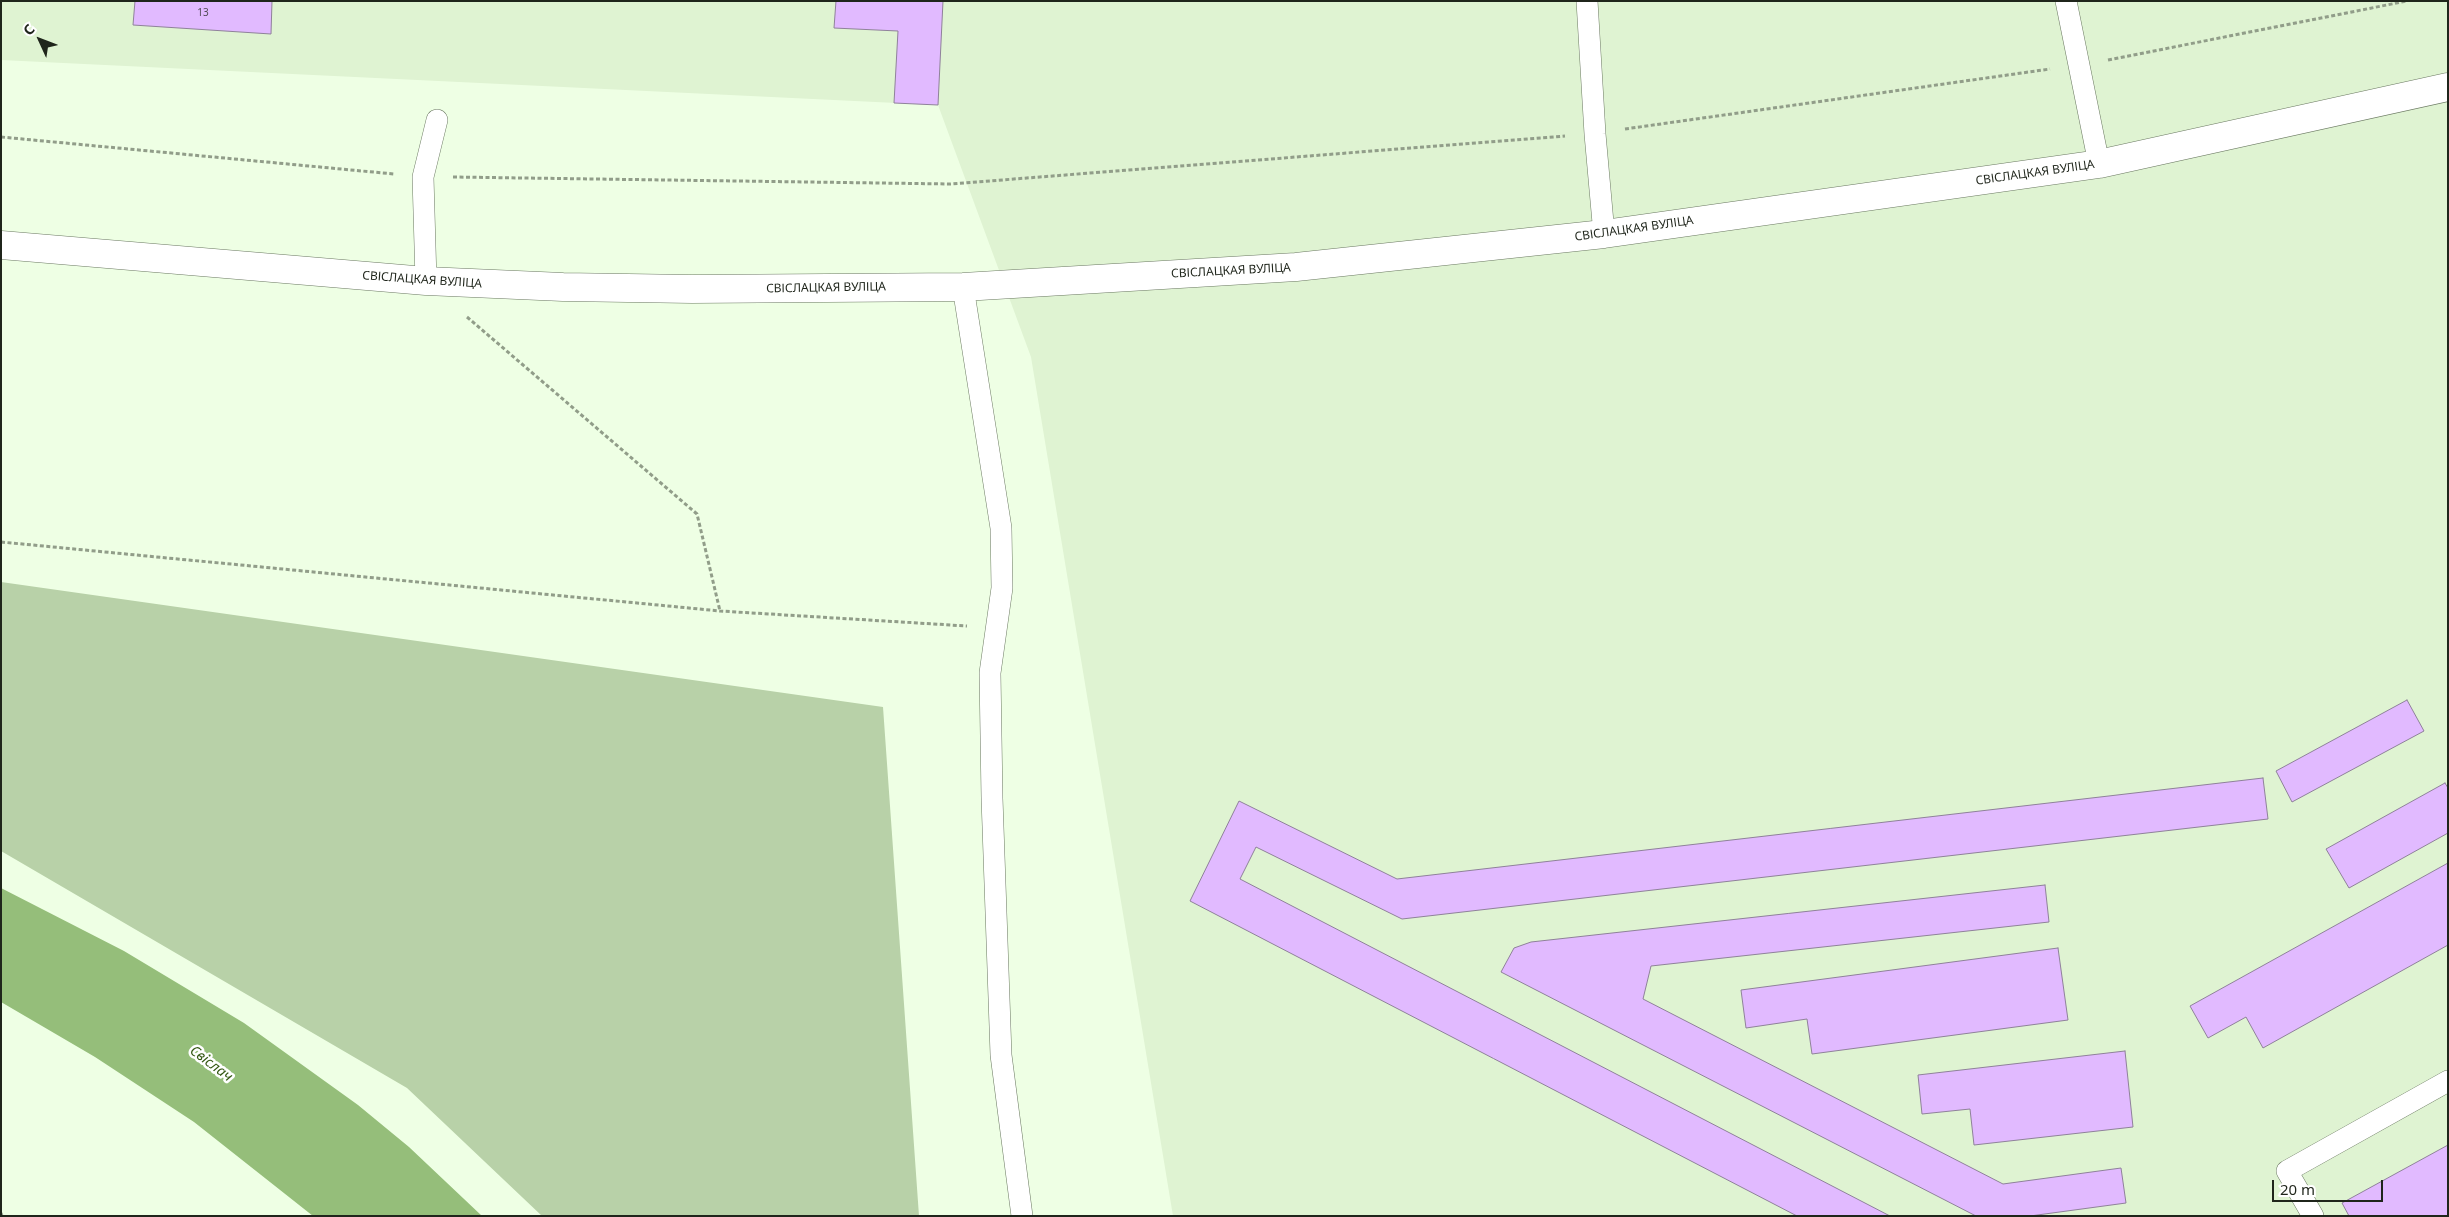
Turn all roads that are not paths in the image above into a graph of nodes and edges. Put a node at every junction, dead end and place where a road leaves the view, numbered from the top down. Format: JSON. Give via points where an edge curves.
{"nodes":[{"id":1,"x":1587,"y":1,"type":"edge"},
{"id":2,"x":2066,"y":1,"type":"edge"},
{"id":3,"x":2448,"y":87,"type":"edge"},
{"id":4,"x":437,"y":120,"type":"dead end"},
{"id":5,"x":2099,"y":164,"type":"junction"},
{"id":6,"x":1604,"y":234,"type":"junction"},
{"id":7,"x":1,"y":245,"type":"edge"},
{"id":8,"x":426,"y":281,"type":"junction"},
{"id":9,"x":963,"y":287,"type":"junction"},
{"id":10,"x":2448,"y":1081,"type":"edge"},
{"id":11,"x":1022,"y":1216,"type":"edge"},
{"id":12,"x":2313,"y":1216,"type":"edge"}],
"edges":[{"from":1,"to":6,"type":"lane"},
{"from":2,"to":5,"type":"lane"},
{"from":3,"to":5,"type":"street","name":"СВІСЛАЦКАЯ ВУЛІЦА"},
{"from":4,"to":8,"type":"lane","via":[[423,177]]},
{"from":5,"to":6,"type":"street","name":"СВІСЛАЦКАЯ ВУЛІЦА"},
{"from":6,"to":9,"type":"street","name":"СВІСЛАЦКАЯ ВУЛІЦА","via":[[1296,267]]},
{"from":7,"to":8,"type":"street","name":"СВІСЛАЦКАЯ ВУЛІЦА"},
{"from":8,"to":9,"type":"street","name":"СВІСЛАЦКАЯ ВУЛІЦА","via":[[692,289]]},
{"from":9,"to":11,"type":"lane","via":[[1002,528],[1002,588],[990,673],[991,711],[1001,1055]]},
{"from":10,"to":12,"type":"lane","via":[[2287,1171]]}]}
